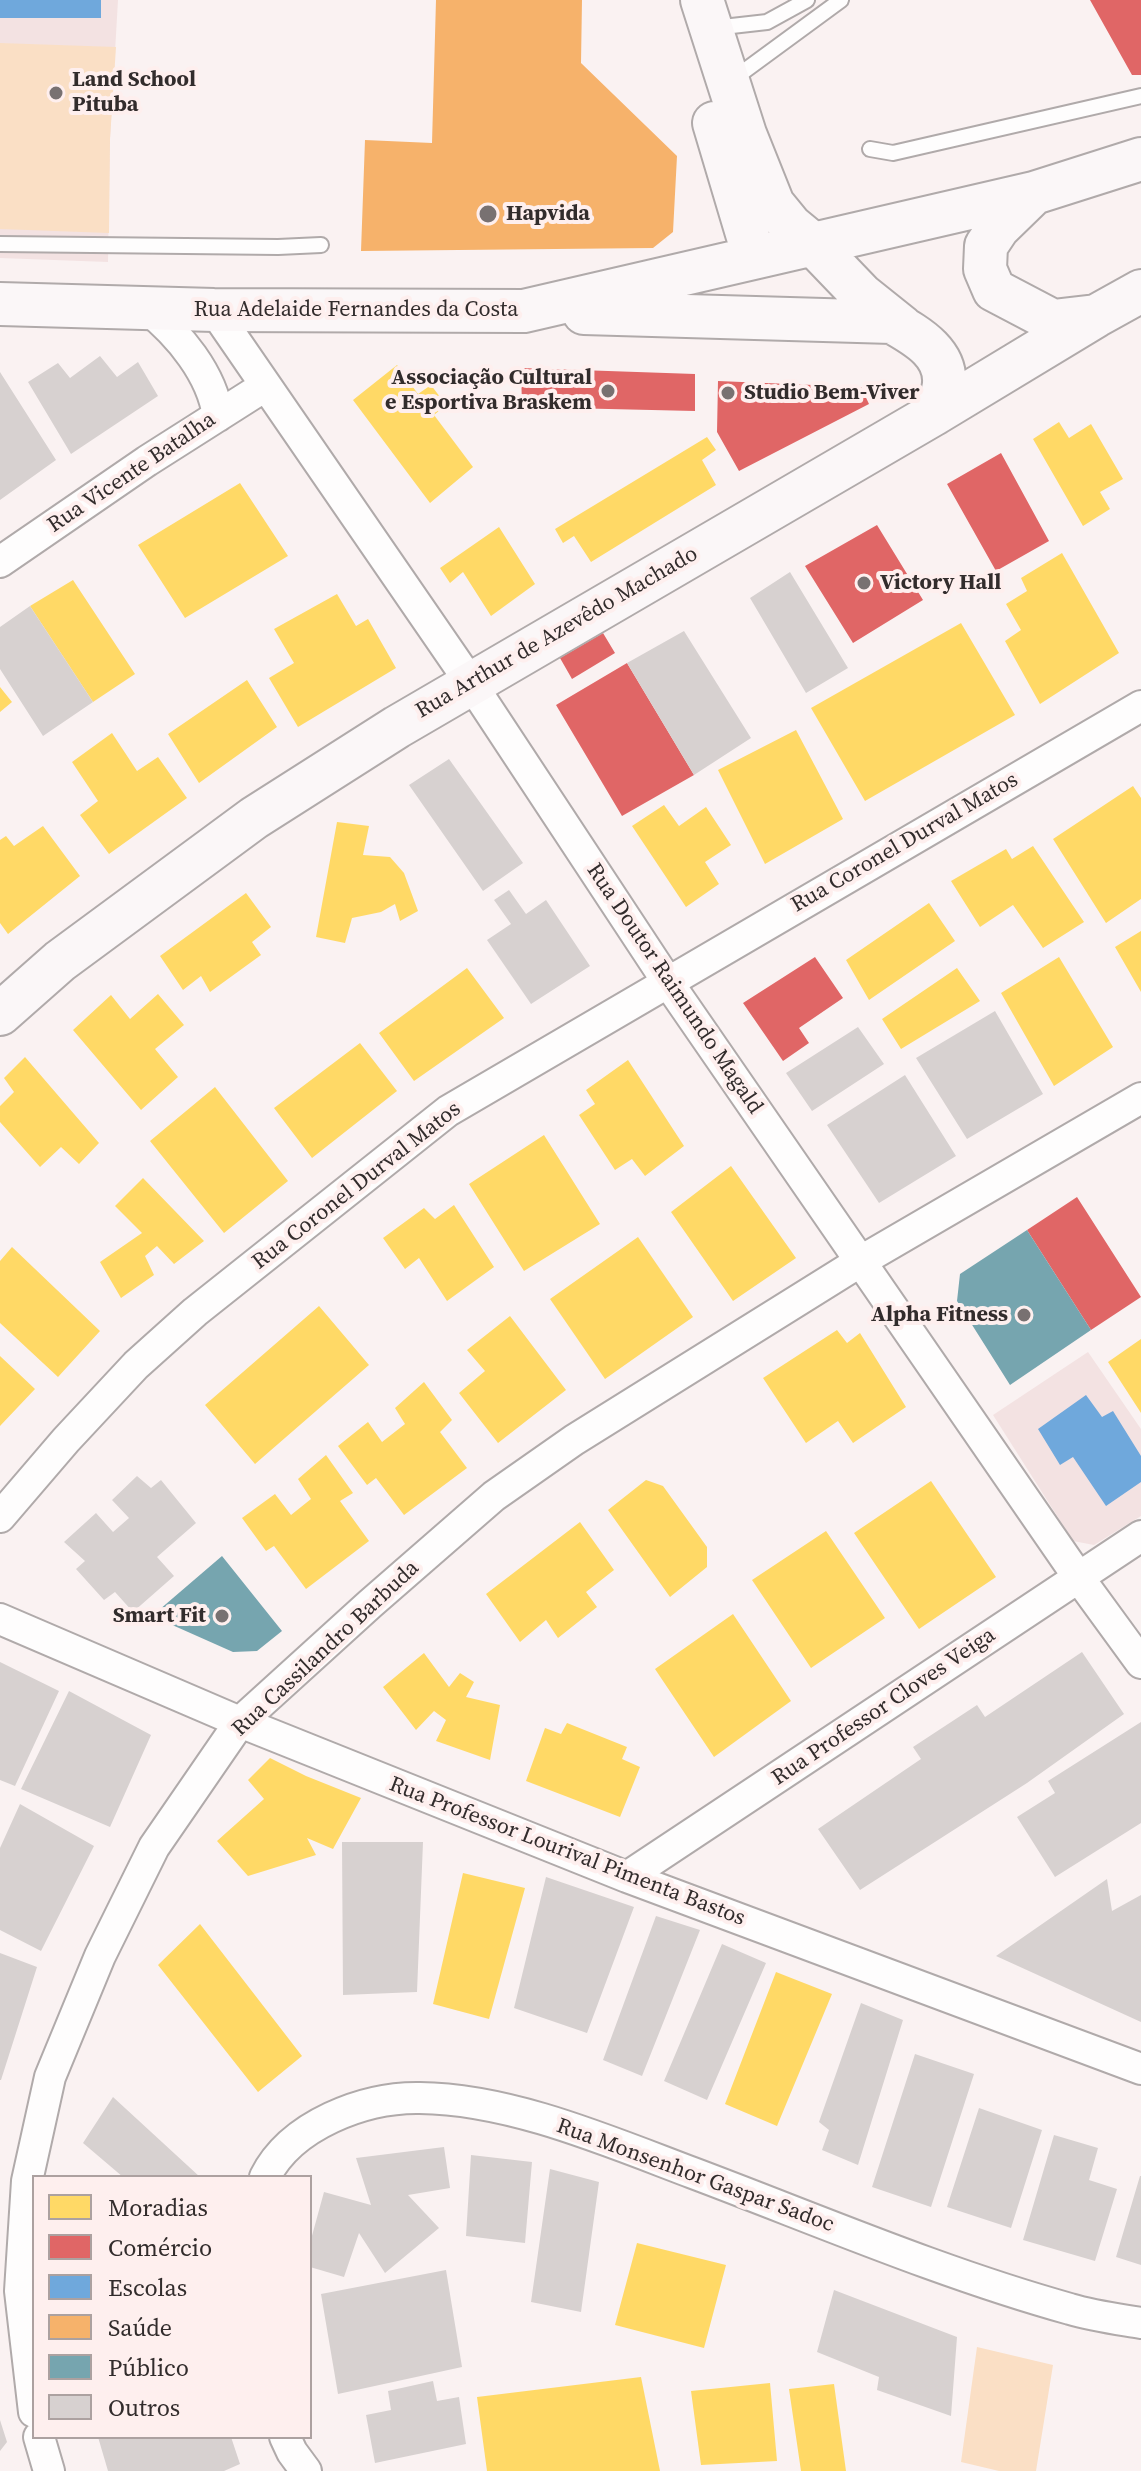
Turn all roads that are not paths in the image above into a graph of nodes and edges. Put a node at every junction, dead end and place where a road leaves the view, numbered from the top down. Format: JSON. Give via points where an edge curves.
{"nodes":[{"id":1,"x":674,"y":0,"type":"edge"},
{"id":2,"x":807,"y":0,"type":"edge"},
{"id":3,"x":841,"y":0,"type":"edge"},
{"id":4,"x":707,"y":14,"type":"edge"},
{"id":5,"x":729,"y":83,"type":"junction"},
{"id":6,"x":1141,"y":96,"type":"edge"},
{"id":7,"x":870,"y":149,"type":"dead end"},
{"id":8,"x":1141,"y":159,"type":"edge"},
{"id":9,"x":1034,"y":193,"type":"junction"},
{"id":10,"x":0,"y":244,"type":"edge"},
{"id":11,"x":321,"y":245,"type":"dead end"},
{"id":12,"x":814,"y":245,"type":"junction"},
{"id":13,"x":754,"y":257,"type":"junction"},
{"id":14,"x":1141,"y":291,"type":"edge"},
{"id":15,"x":0,"y":304,"type":"edge"},
{"id":16,"x":146,"y":308,"type":"junction"},
{"id":17,"x":214,"y":310,"type":"junction"},
{"id":18,"x":524,"y":311,"type":"junction"},
{"id":19,"x":1096,"y":316,"type":"junction"},
{"id":20,"x":908,"y":331,"type":"junction"},
{"id":21,"x":265,"y":386,"type":"junction"},
{"id":22,"x":934,"y":414,"type":"junction"},
{"id":23,"x":218,"y":416,"type":"junction"},
{"id":24,"x":0,"y":562,"type":"edge"},
{"id":25,"x":470,"y":682,"type":"junction"},
{"id":26,"x":1141,"y":706,"type":"edge"},
{"id":27,"x":667,"y":981,"type":"junction"},
{"id":28,"x":0,"y":1014,"type":"edge"},
{"id":29,"x":1141,"y":1098,"type":"edge"},
{"id":30,"x":861,"y":1261,"type":"junction"},
{"id":31,"x":0,"y":1517,"type":"edge"},
{"id":32,"x":1141,"y":1536,"type":"edge"},
{"id":33,"x":1079,"y":1578,"type":"junction"},
{"id":34,"x":0,"y":1619,"type":"edge"},
{"id":35,"x":1141,"y":1663,"type":"edge"},
{"id":36,"x":240,"y":1722,"type":"junction"},
{"id":37,"x":627,"y":1877,"type":"junction"},
{"id":38,"x":1141,"y":2069,"type":"edge"},
{"id":39,"x":266,"y":2175,"type":"edge"},
{"id":40,"x":1141,"y":2323,"type":"edge"},
{"id":41,"x":32,"y":2395,"type":"edge"},
{"id":42,"x":40,"y":2439,"type":"edge"},
{"id":43,"x":286,"y":2439,"type":"edge"},
{"id":44,"x":49,"y":2471,"type":"edge"},
{"id":45,"x":306,"y":2471,"type":"edge"}],
"edges":[{"from":1,"to":13,"type":"street"},
{"from":2,"to":4,"type":"lane","via":[[767,22]]},
{"from":3,"to":5,"type":"lane"},
{"from":4,"to":5,"type":"street"},
{"from":5,"to":12,"type":"street","via":[[773,204]]},
{"from":6,"to":7,"type":"lane","via":[[893,153]]},
{"from":8,"to":9,"type":"street"},
{"from":9,"to":12,"type":"street","name":"Rua Adelaide Fernandes da Costa"},
{"from":9,"to":19,"type":"street","via":[[986,246],[985,269],[994,290],[1053,321]]},
{"from":10,"to":11,"type":"lane"},
{"from":12,"to":13,"type":"street","name":"Rua Adelaide Fernandes da Costa"},
{"from":12,"to":20,"type":"street","via":[[862,295]]},
{"from":13,"to":18,"type":"street","name":"Rua Adelaide Fernandes da Costa"},
{"from":14,"to":19,"type":"street","name":"Rua Arthur de Azevêdo Machado"},
{"from":15,"to":16,"type":"street","name":"Rua Adelaide Fernandes da Costa"},
{"from":16,"to":17,"type":"street","name":"Rua Adelaide Fernandes da Costa"},
{"from":16,"to":23,"type":"street","via":[[198,367],[215,397]]},
{"from":17,"to":18,"type":"street","name":"Rua Adelaide Fernandes da Costa"},
{"from":17,"to":21,"type":"street","name":"Rua Doutor Raimundo Magald"},
{"from":18,"to":20,"type":"street","via":[[892,322]]},
{"from":19,"to":22,"type":"street","name":"Rua Arthur de Azevêdo Machado"},
{"from":20,"to":22,"type":"street","via":[[924,340],[943,370],[944,388]]},
{"from":21,"to":23,"type":"street","name":"Rua Vicente Batalha"},
{"from":21,"to":25,"type":"street","name":"Rua Doutor Raimundo Magald"},
{"from":22,"to":25,"type":"street","name":"Rua Arthur de Azevêdo Machado"},
{"from":23,"to":24,"type":"street","name":"Rua Vicente Batalha"},
{"from":25,"to":27,"type":"street","name":"Rua Doutor Raimundo Magald"},
{"from":25,"to":28,"type":"street","name":"Rua Arthur de Azevêdo Machado","via":[[254,818],[60,961]]},
{"from":26,"to":27,"type":"street","name":"Rua Coronel Durval Matos"},
{"from":27,"to":30,"type":"street","name":"Rua Doutor Raimundo Magald"},
{"from":27,"to":31,"type":"street","name":"Rua Coronel Durval Matos","via":[[448,1111],[195,1312],[136,1365]]},
{"from":29,"to":30,"type":"street","name":"Rua Cassilandro Barbuda"},
{"from":30,"to":33,"type":"street","name":"Rua Doutor Raimundo Magald"},
{"from":30,"to":36,"type":"street","name":"Rua Cassilandro Barbuda","via":[[574,1440],[494,1496]]},
{"from":32,"to":33,"type":"street","name":"Rua Professor Cloves Veiga"},
{"from":33,"to":35,"type":"street","name":"Rua Doutor Raimundo Magald"},
{"from":33,"to":37,"type":"street","name":"Rua Professor Cloves Veiga"},
{"from":34,"to":36,"type":"street","name":"Rua Professor Lourival Pimenta Bastos"},
{"from":36,"to":37,"type":"street","name":"Rua Professor Lourival Pimenta Bastos"},
{"from":36,"to":41,"type":"street","name":"Rua Cassilandro Barbuda","via":[[154,1847],[100,1956],[50,2077],[27,2181],[20,2291]]},
{"from":37,"to":38,"type":"street","name":"Rua Professor Lourival Pimenta Bastos"},
{"from":39,"to":40,"type":"street","name":"Rua Monsenhor Gaspar Sadoc","via":[[273,2161],[314,2125],[362,2105],[418,2098],[485,2105],[582,2131],[969,2278],[1073,2310]]},
{"from":42,"to":44,"type":"street"},
{"from":43,"to":45,"type":"street"}]}
